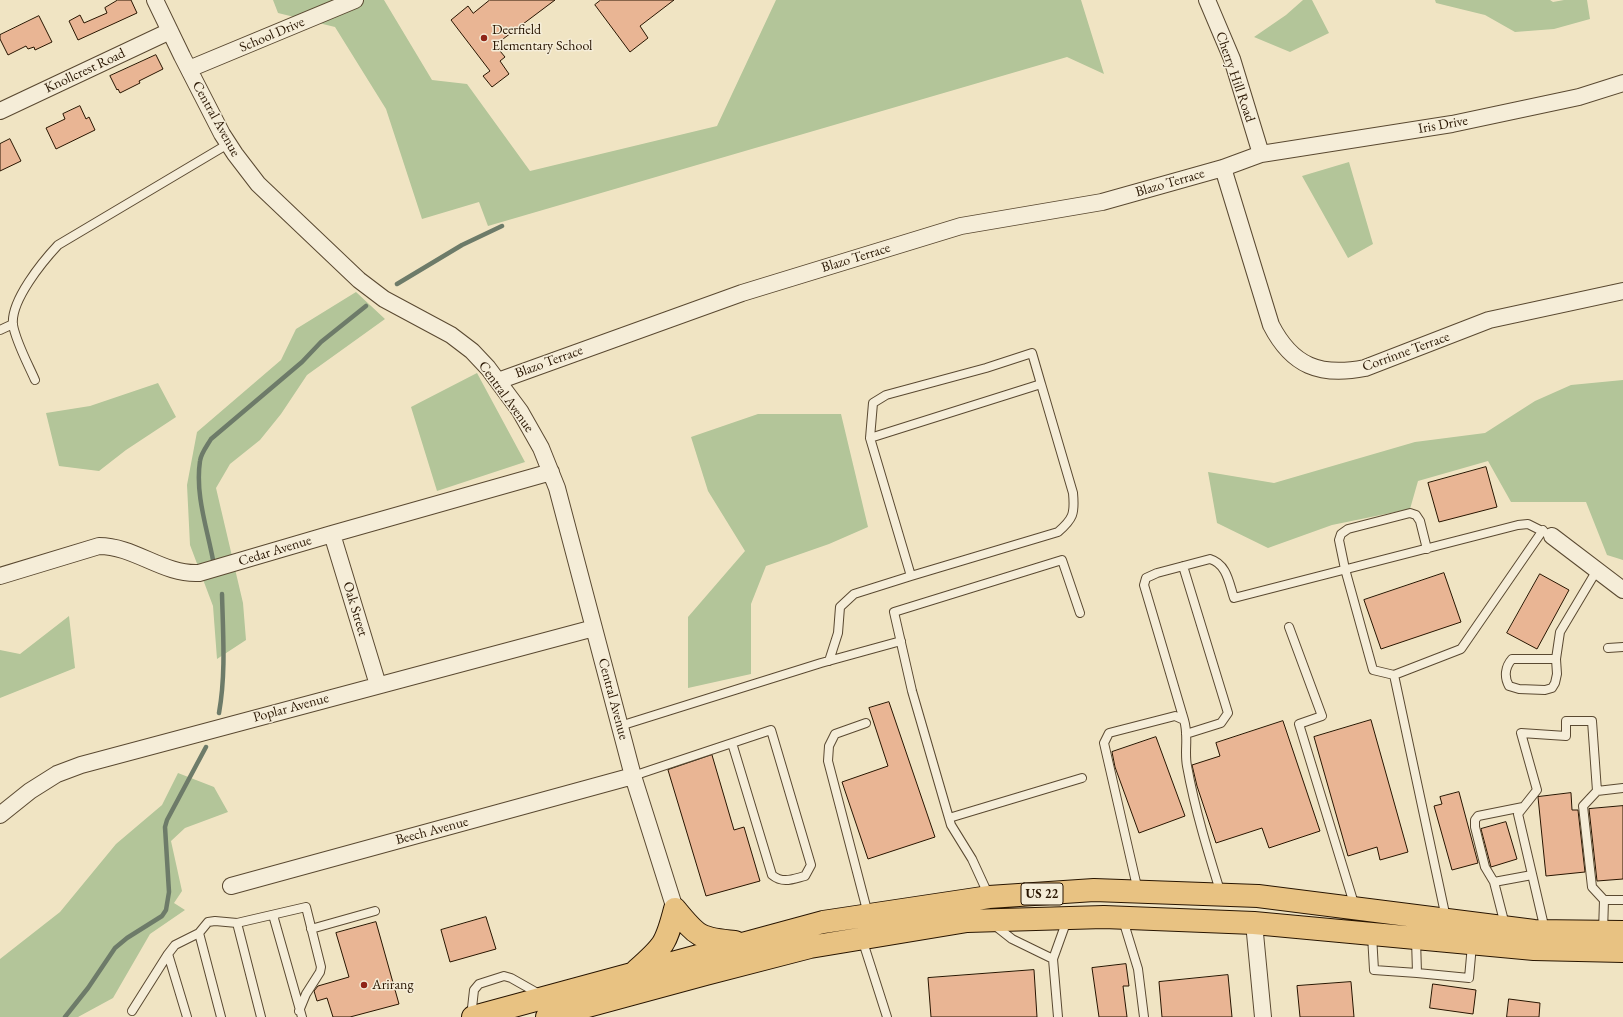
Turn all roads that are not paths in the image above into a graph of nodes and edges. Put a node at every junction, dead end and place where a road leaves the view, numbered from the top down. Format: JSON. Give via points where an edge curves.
{"nodes":[{"id":1,"x":155,"y":0,"type":"edge"},
{"id":2,"x":354,"y":0,"type":"edge"},
{"id":3,"x":1207,"y":0,"type":"edge"},
{"id":4,"x":170,"y":31,"type":"junction"},
{"id":5,"x":189,"y":69,"type":"junction"},
{"id":6,"x":1623,"y":83,"type":"edge"},
{"id":7,"x":0,"y":111,"type":"edge"},
{"id":8,"x":228,"y":144,"type":"junction"},
{"id":9,"x":1261,"y":154,"type":"junction"},
{"id":10,"x":1223,"y":168,"type":"junction"},
{"id":11,"x":1623,"y":290,"type":"edge"},
{"id":12,"x":13,"y":324,"type":"junction"},
{"id":13,"x":0,"y":330,"type":"edge"},
{"id":14,"x":35,"y":380,"type":"dead end"},
{"id":15,"x":498,"y":381,"type":"junction"},
{"id":16,"x":1041,"y":384,"type":"junction"},
{"id":17,"x":870,"y":438,"type":"junction"},
{"id":18,"x":551,"y":472,"type":"junction"},
{"id":19,"x":1547,"y":533,"type":"junction"},
{"id":20,"x":332,"y":534,"type":"junction"},
{"id":21,"x":1427,"y":549,"type":"junction"},
{"id":22,"x":1183,"y":566,"type":"junction"},
{"id":23,"x":1345,"y":569,"type":"junction"},
{"id":24,"x":1597,"y":570,"type":"junction"},
{"id":25,"x":0,"y":576,"type":"edge"},
{"id":26,"x":911,"y":576,"type":"junction"},
{"id":27,"x":1623,"y":590,"type":"edge"},
{"id":28,"x":1080,"y":613,"type":"dead end"},
{"id":29,"x":1289,"y":627,"type":"dead end"},
{"id":30,"x":594,"y":628,"type":"junction"},
{"id":31,"x":901,"y":641,"type":"junction"},
{"id":32,"x":1623,"y":647,"type":"edge"},
{"id":33,"x":1608,"y":648,"type":"dead end"},
{"id":34,"x":1556,"y":659,"type":"junction"},
{"id":35,"x":830,"y":661,"type":"junction"},
{"id":36,"x":1394,"y":675,"type":"junction"},
{"id":37,"x":378,"y":685,"type":"junction"},
{"id":38,"x":1184,"y":720,"type":"junction"},
{"id":39,"x":866,"y":723,"type":"dead end"},
{"id":40,"x":620,"y":726,"type":"junction"},
{"id":41,"x":1186,"y":734,"type":"junction"},
{"id":42,"x":732,"y":743,"type":"junction"},
{"id":43,"x":633,"y":776,"type":"junction"},
{"id":44,"x":1082,"y":778,"type":"dead end"},
{"id":45,"x":1623,"y":788,"type":"edge"},
{"id":46,"x":1597,"y":791,"type":"junction"},
{"id":47,"x":1523,"y":807,"type":"junction"},
{"id":48,"x":0,"y":815,"type":"edge"},
{"id":49,"x":949,"y":818,"type":"junction"},
{"id":50,"x":1532,"y":875,"type":"junction"},
{"id":51,"x":1494,"y":882,"type":"junction"},
{"id":52,"x":231,"y":886,"type":"dead end"},
{"id":53,"x":1138,"y":892,"type":"junction"},
{"id":54,"x":1221,"y":895,"type":"junction"},
{"id":55,"x":989,"y":897,"type":"junction"},
{"id":56,"x":1604,"y":900,"type":"junction"},
{"id":57,"x":1623,"y":900,"type":"edge"},
{"id":58,"x":675,"y":908,"type":"junction"},
{"id":59,"x":1355,"y":908,"type":"junction"},
{"id":60,"x":375,"y":911,"type":"dead end"},
{"id":61,"x":273,"y":915,"type":"junction"},
{"id":62,"x":868,"y":915,"type":"junction"},
{"id":63,"x":1122,"y":917,"type":"junction"},
{"id":64,"x":1068,"y":918,"type":"junction"},
{"id":65,"x":988,"y":920,"type":"junction"},
{"id":66,"x":1446,"y":920,"type":"junction"},
{"id":67,"x":237,"y":923,"type":"junction"},
{"id":68,"x":1254,"y":923,"type":"junction"},
{"id":69,"x":1506,"y":927,"type":"junction"},
{"id":70,"x":311,"y":929,"type":"junction"},
{"id":71,"x":1545,"y":931,"type":"junction"},
{"id":72,"x":1613,"y":932,"type":"edge"},
{"id":73,"x":199,"y":933,"type":"junction"},
{"id":74,"x":1372,"y":934,"type":"junction"},
{"id":75,"x":1416,"y":938,"type":"junction"},
{"id":76,"x":862,"y":939,"type":"junction"},
{"id":77,"x":746,"y":943,"type":"junction"},
{"id":78,"x":1472,"y":943,"type":"junction"},
{"id":79,"x":1623,"y":951,"type":"edge"},
{"id":80,"x":168,"y":954,"type":"junction"},
{"id":81,"x":1053,"y":959,"type":"junction"},
{"id":82,"x":1418,"y":973,"type":"junction"},
{"id":83,"x":633,"y":974,"type":"junction"},
{"id":84,"x":546,"y":1007,"type":"edge"},
{"id":85,"x":132,"y":1011,"type":"dead end"},
{"id":86,"x":301,"y":1014,"type":"edge"},
{"id":87,"x":187,"y":1017,"type":"edge"},
{"id":88,"x":222,"y":1017,"type":"edge"},
{"id":89,"x":261,"y":1017,"type":"edge"},
{"id":90,"x":472,"y":1017,"type":"edge"},
{"id":91,"x":887,"y":1017,"type":"edge"},
{"id":92,"x":1058,"y":1017,"type":"edge"},
{"id":93,"x":1144,"y":1017,"type":"edge"},
{"id":94,"x":1262,"y":1017,"type":"edge"}],
"edges":[{"from":1,"to":4,"type":"street","name":"Central Avenue"},
{"from":2,"to":5,"type":"street","name":"School Drive"},
{"from":3,"to":9,"type":"street","name":"Cherry Hill Road","via":[[1232,59]]},
{"from":4,"to":5,"type":"street","name":"Central Avenue"},
{"from":4,"to":7,"type":"street","name":"Knollcrest Road"},
{"from":5,"to":8,"type":"street","name":"Central Avenue"},
{"from":6,"to":9,"type":"street","name":"Iris Drive","via":[[1579,97],[1452,124]]},
{"from":8,"to":12,"type":"lane","via":[[58,245],[30,282],[17,306]]},
{"from":8,"to":15,"type":"street","name":"Central Avenue","via":[[258,184],[359,280],[384,299],[451,336],[472,351]]},
{"from":9,"to":10,"type":"street","name":"Iris Drive"},
{"from":10,"to":11,"type":"street","name":"Corrinne Terrace","via":[[1271,325],[1278,339],[1289,351],[1315,368],[1330,372],[1346,372],[1365,368],[1489,320]]},
{"from":10,"to":15,"type":"street","name":"Blazo Terrace","via":[[1102,202],[961,226],[742,293]]},
{"from":12,"to":13,"type":"lane"},
{"from":12,"to":14,"type":"lane"},
{"from":15,"to":18,"type":"street","name":"Central Avenue","via":[[520,411]]},
{"from":16,"to":17,"type":"lane"},
{"from":16,"to":17,"type":"lane","via":[[1032,353],[886,395],[873,403]]},
{"from":16,"to":26,"type":"lane","via":[[1073,493],[1074,510],[1070,522],[1058,532]]},
{"from":17,"to":26,"type":"lane"},
{"from":18,"to":20,"type":"street","name":"Cedar Avenue"},
{"from":18,"to":30,"type":"street","name":"Central Avenue"},
{"from":19,"to":21,"type":"lane","via":[[1528,524],[1518,525]]},
{"from":19,"to":24,"type":"street"},
{"from":19,"to":36,"type":"lane","via":[[1461,649]]},
{"from":20,"to":25,"type":"street","name":"Cedar Avenue","via":[[199,573],[176,571],[121,548],[99,546]]},
{"from":20,"to":37,"type":"street","name":"Oak Street"},
{"from":21,"to":23,"type":"lane"},
{"from":21,"to":23,"type":"lane","via":[[1420,521],[1416,515],[1410,513],[1348,529],[1341,534],[1339,540]]},
{"from":22,"to":23,"type":"lane","via":[[1210,559],[1218,561],[1225,570],[1234,598]]},
{"from":22,"to":38,"type":"lane","via":[[1146,578],[1144,585]]},
{"from":22,"to":41,"type":"lane","via":[[1228,713],[1221,723]]},
{"from":23,"to":36,"type":"lane","via":[[1373,670]]},
{"from":24,"to":27,"type":"street"},
{"from":24,"to":34,"type":"lane","via":[[1560,632]]},
{"from":26,"to":35,"type":"lane","via":[[854,594],[840,607],[838,633]]},
{"from":28,"to":31,"type":"lane","via":[[1062,560],[894,612]]},
{"from":29,"to":59,"type":"lane","via":[[1322,716],[1299,724]]},
{"from":30,"to":37,"type":"street","name":"Poplar Avenue"},
{"from":30,"to":40,"type":"street","name":"Central Avenue"},
{"from":31,"to":35,"type":"lane"},
{"from":31,"to":49,"type":"lane","via":[[912,691]]},
{"from":32,"to":33,"type":"lane"},
{"from":34,"to":34,"type":"lane","via":[[1557,674],[1552,688],[1519,689],[1509,686],[1505,679],[1508,663],[1512,659]]},
{"from":35,"to":40,"type":"lane"},
{"from":36,"to":66,"type":"lane"},
{"from":37,"to":48,"type":"street","name":"Poplar Avenue","via":[[80,765],[57,774]]},
{"from":38,"to":41,"type":"lane"},
{"from":38,"to":53,"type":"lane","via":[[1175,716],[1109,732],[1104,743]]},
{"from":39,"to":62,"type":"lane","via":[[835,734],[829,746],[828,761]]},
{"from":40,"to":43,"type":"street","name":"Central Avenue"},
{"from":41,"to":54,"type":"lane","via":[[1186,763],[1195,808]]},
{"from":42,"to":42,"type":"lane","via":[[772,875],[778,880],[786,881],[805,876],[811,865],[771,730]]},
{"from":42,"to":43,"type":"lane"},
{"from":43,"to":52,"type":"street","name":"Beech Avenue"},
{"from":43,"to":58,"type":"street","name":"Central Avenue"},
{"from":44,"to":49,"type":"lane"},
{"from":45,"to":46,"type":"lane"},
{"from":46,"to":47,"type":"lane","via":[[1592,721],[1566,721],[1566,736],[1521,733],[1537,790]]},
{"from":46,"to":56,"type":"lane","via":[[1583,806],[1592,887]]},
{"from":47,"to":50,"type":"lane","via":[[1518,814]]},
{"from":47,"to":51,"type":"lane","via":[[1478,816],[1475,820],[1485,867]]},
{"from":49,"to":55,"type":"lane"},
{"from":50,"to":51,"type":"lane"},
{"from":50,"to":71,"type":"lane"},
{"from":51,"to":69,"type":"lane"},
{"from":53,"to":54,"type":"highway","number":"US 22"},
{"from":53,"to":55,"type":"highway","number":"US 22","via":[[1094,890]]},
{"from":54,"to":59,"type":"highway","number":"US 22","via":[[1258,896]]},
{"from":55,"to":62,"type":"highway","number":"US 22"},
{"from":56,"to":57,"type":"lane"},
{"from":56,"to":72,"type":"lane"},
{"from":58,"to":77,"type":"highway","via":[[691,928],[706,938]]},
{"from":58,"to":83,"type":"highway","via":[[663,946]]},
{"from":59,"to":66,"type":"highway","number":"US 22"},
{"from":60,"to":70,"type":"lane"},
{"from":61,"to":67,"type":"lane"},
{"from":61,"to":70,"type":"lane","via":[[306,907]]},
{"from":61,"to":86,"type":"lane"},
{"from":62,"to":77,"type":"highway","number":"US 22","via":[[823,922]]},
{"from":63,"to":64,"type":"highway","number":"US 22"},
{"from":63,"to":68,"type":"highway","number":"US 22"},
{"from":63,"to":93,"type":"lane","via":[[1138,969]]},
{"from":64,"to":65,"type":"highway","number":"US 22"},
{"from":64,"to":81,"type":"lane"},
{"from":65,"to":76,"type":"highway","number":"US 22","via":[[967,921]]},
{"from":65,"to":81,"type":"lane","via":[[1012,939]]},
{"from":66,"to":69,"type":"highway","number":"US 22"},
{"from":67,"to":73,"type":"lane","via":[[215,920],[208,922]]},
{"from":67,"to":89,"type":"lane"},
{"from":68,"to":74,"type":"highway","number":"US 22"},
{"from":68,"to":94,"type":"street"},
{"from":69,"to":71,"type":"highway","number":"US 22"},
{"from":70,"to":86,"type":"lane","via":[[321,967],[306,994]]},
{"from":71,"to":72,"type":"highway","number":"US 22"},
{"from":73,"to":80,"type":"lane","via":[[175,945]]},
{"from":73,"to":88,"type":"lane"},
{"from":74,"to":75,"type":"highway","number":"US 22"},
{"from":74,"to":82,"type":"lane","via":[[1374,970]]},
{"from":75,"to":78,"type":"highway","number":"US 22"},
{"from":75,"to":82,"type":"lane"},
{"from":76,"to":84,"type":"highway","number":"US 22","via":[[802,949],[706,974]]},
{"from":76,"to":91,"type":"lane"},
{"from":77,"to":83,"type":"highway","number":"US 22"},
{"from":78,"to":79,"type":"highway","number":"US 22","via":[[1534,949]]},
{"from":78,"to":82,"type":"lane","via":[[1469,978]]},
{"from":80,"to":85,"type":"lane"},
{"from":80,"to":87,"type":"lane"},
{"from":81,"to":92,"type":"lane"},
{"from":83,"to":84,"type":"highway","number":"US 22"},
{"from":84,"to":90,"type":"highway","number":"US 22"},
{"from":84,"to":90,"type":"lane","via":[[511,978],[504,976],[476,986]]}]}
